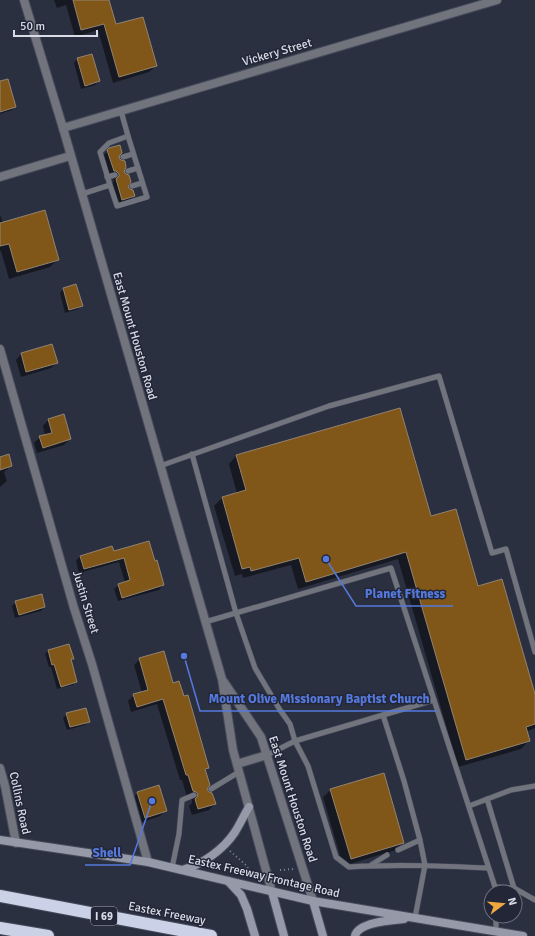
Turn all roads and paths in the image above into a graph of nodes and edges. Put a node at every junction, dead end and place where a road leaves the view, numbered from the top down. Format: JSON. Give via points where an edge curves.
{"nodes":[{"id":1,"x":24,"y":0,"type":"edge"},
{"id":2,"x":497,"y":0,"type":"edge"},
{"id":3,"x":121,"y":111,"type":"junction"},
{"id":4,"x":62,"y":128,"type":"junction"},
{"id":5,"x":128,"y":136,"type":"junction"},
{"id":6,"x":134,"y":154,"type":"junction"},
{"id":7,"x":70,"y":156,"type":"junction"},
{"id":8,"x":123,"y":157,"type":"dead end"},
{"id":9,"x":111,"y":161,"type":"dead end"},
{"id":10,"x":103,"y":163,"type":"junction"},
{"id":11,"x":138,"y":168,"type":"junction"},
{"id":12,"x":128,"y":171,"type":"dead end"},
{"id":13,"x":115,"y":175,"type":"dead end"},
{"id":14,"x":0,"y":177,"type":"edge"},
{"id":15,"x":107,"y":177,"type":"junction"},
{"id":16,"x":142,"y":183,"type":"junction"},
{"id":17,"x":110,"y":185,"type":"junction"},
{"id":18,"x":132,"y":186,"type":"dead end"},
{"id":19,"x":119,"y":190,"type":"dead end"},
{"id":20,"x":112,"y":192,"type":"junction"},
{"id":21,"x":82,"y":194,"type":"junction"},
{"id":22,"x":0,"y":349,"type":"edge"},
{"id":23,"x":192,"y":454,"type":"junction"},
{"id":24,"x":160,"y":466,"type":"junction"},
{"id":25,"x":236,"y":613,"type":"junction"},
{"id":26,"x":205,"y":622,"type":"junction"},
{"id":27,"x":535,"y":652,"type":"edge"},
{"id":28,"x":222,"y":679,"type":"junction"},
{"id":29,"x":434,"y":700,"type":"junction"},
{"id":30,"x":383,"y":715,"type":"junction"},
{"id":31,"x":295,"y":741,"type":"junction"},
{"id":32,"x":267,"y":755,"type":"junction"},
{"id":33,"x":0,"y":768,"type":"edge"},
{"id":34,"x":238,"y":768,"type":"junction"},
{"id":35,"x":535,"y":786,"type":"edge"},
{"id":36,"x":211,"y":789,"type":"dead end"},
{"id":37,"x":194,"y":795,"type":"dead end"},
{"id":38,"x":487,"y":799,"type":"junction"},
{"id":39,"x":248,"y":806,"type":"junction"},
{"id":40,"x":468,"y":806,"type":"junction"},
{"id":41,"x":0,"y":840,"type":"edge"},
{"id":42,"x":420,"y":840,"type":"junction"},
{"id":43,"x":16,"y":843,"type":"junction"},
{"id":44,"x":227,"y":849,"type":"dead end"},
{"id":45,"x":398,"y":850,"type":"dead end"},
{"id":46,"x":387,"y":855,"type":"dead end"},
{"id":47,"x":148,"y":862,"type":"junction"},
{"id":48,"x":425,"y":865,"type":"junction"},
{"id":49,"x":247,"y":866,"type":"junction"},
{"id":50,"x":252,"y":866,"type":"dead end"},
{"id":51,"x":370,"y":866,"type":"junction"},
{"id":52,"x":172,"y":868,"type":"junction"},
{"id":53,"x":488,"y":868,"type":"junction"},
{"id":54,"x":248,"y":869,"type":"dead end"},
{"id":55,"x":295,"y":869,"type":"dead end"},
{"id":56,"x":182,"y":870,"type":"junction"},
{"id":57,"x":280,"y":870,"type":"dead end"},
{"id":58,"x":228,"y":881,"type":"junction"},
{"id":59,"x":493,"y":884,"type":"edge"},
{"id":60,"x":513,"y":884,"type":"edge"},
{"id":61,"x":272,"y":892,"type":"junction"},
{"id":62,"x":523,"y":893,"type":"edge"},
{"id":63,"x":0,"y":896,"type":"edge"},
{"id":64,"x":535,"y":900,"type":"edge"},
{"id":65,"x":314,"y":902,"type":"junction"},
{"id":66,"x":415,"y":918,"type":"junction"},
{"id":67,"x":496,"y":924,"type":"edge"},
{"id":68,"x":0,"y":928,"type":"edge"},
{"id":69,"x":496,"y":931,"type":"junction"},
{"id":70,"x":48,"y":936,"type":"edge"},
{"id":71,"x":210,"y":936,"type":"edge"},
{"id":72,"x":255,"y":936,"type":"edge"},
{"id":73,"x":284,"y":936,"type":"edge"},
{"id":74,"x":323,"y":936,"type":"edge"},
{"id":75,"x":355,"y":936,"type":"edge"},
{"id":76,"x":523,"y":936,"type":"edge"}],
"edges":[{"from":1,"to":4,"type":"street","name":"East Mount Houston Road"},
{"from":2,"to":3,"type":"street","name":"Vickery Street"},
{"from":3,"to":4,"type":"street","name":"Vickery Street"},
{"from":3,"to":5,"type":"lane"},
{"from":4,"to":7,"type":"street","name":"East Mount Houston Road"},
{"from":5,"to":6,"type":"lane"},
{"from":5,"to":10,"type":"lane","via":[[109,143],[100,152]]},
{"from":6,"to":8,"type":"lane"},
{"from":6,"to":11,"type":"lane"},
{"from":7,"to":14,"type":"street"},
{"from":7,"to":21,"type":"street","name":"East Mount Houston Road"},
{"from":9,"to":10,"type":"lane"},
{"from":10,"to":15,"type":"lane"},
{"from":11,"to":12,"type":"lane"},
{"from":11,"to":16,"type":"lane"},
{"from":13,"to":15,"type":"lane"},
{"from":15,"to":17,"type":"lane"},
{"from":16,"to":18,"type":"lane"},
{"from":16,"to":20,"type":"lane","via":[[146,197],[117,206]]},
{"from":17,"to":20,"type":"lane"},
{"from":17,"to":21,"type":"lane"},
{"from":19,"to":20,"type":"lane"},
{"from":21,"to":24,"type":"street","name":"East Mount Houston Road"},
{"from":22,"to":47,"type":"street","name":"Justin Street"},
{"from":23,"to":24,"type":"lane"},
{"from":23,"to":25,"type":"lane"},
{"from":23,"to":27,"type":"lane","via":[[330,406],[440,376],[492,553],[506,549]]},
{"from":24,"to":26,"type":"street","name":"East Mount Houston Road"},
{"from":25,"to":26,"type":"lane"},
{"from":25,"to":29,"type":"lane","via":[[391,568]]},
{"from":25,"to":31,"type":"lane","via":[[255,668],[290,724]]},
{"from":26,"to":28,"type":"street","name":"East Mount Houston Road"},
{"from":28,"to":32,"type":"street","name":"East Mount Houston Road","via":[[261,737]]},
{"from":28,"to":34,"type":"street","name":"East Mount Houston Road"},
{"from":29,"to":30,"type":"lane"},
{"from":29,"to":40,"type":"lane"},
{"from":30,"to":31,"type":"lane"},
{"from":30,"to":42,"type":"lane"},
{"from":31,"to":32,"type":"lane"},
{"from":31,"to":51,"type":"lane","via":[[308,766],[336,857],[349,867]]},
{"from":32,"to":34,"type":"street"},
{"from":32,"to":65,"type":"street","name":"East Mount Houston Road"},
{"from":33,"to":43,"type":"street","name":"Collins Road"},
{"from":34,"to":36,"type":"lane"},
{"from":34,"to":39,"type":"street","name":"East Mount Houston Road"},
{"from":35,"to":38,"type":"lane","via":[[511,790]]},
{"from":37,"to":52,"type":"lane","via":[[182,800]]},
{"from":38,"to":40,"type":"lane"},
{"from":38,"to":60,"type":"lane"},
{"from":39,"to":56,"type":"main road","via":[[235,832],[218,850],[194,867]]},
{"from":39,"to":61,"type":"street","name":"East Mount Houston Road"},
{"from":40,"to":53,"type":"lane"},
{"from":41,"to":43,"type":"main road","name":"Eastex Freeway Frontage Road"},
{"from":42,"to":45,"type":"lane"},
{"from":42,"to":48,"type":"lane"},
{"from":43,"to":47,"type":"main road","name":"Eastex Freeway Frontage Road"},
{"from":44,"to":49,"type":"path"},
{"from":46,"to":51,"type":"lane"},
{"from":47,"to":52,"type":"main road","name":"Eastex Freeway Frontage Road"},
{"from":48,"to":51,"type":"lane"},
{"from":48,"to":53,"type":"lane"},
{"from":48,"to":66,"type":"lane"},
{"from":49,"to":50,"type":"path"},
{"from":49,"to":54,"type":"path"},
{"from":52,"to":56,"type":"main road","name":"Eastex Freeway Frontage Road"},
{"from":53,"to":59,"type":"lane"},
{"from":55,"to":57,"type":"path"},
{"from":56,"to":58,"type":"main road","name":"Eastex Freeway Frontage Road"},
{"from":58,"to":61,"type":"main road","name":"Eastex Freeway Frontage Road"},
{"from":58,"to":72,"type":"main road","via":[[240,895],[247,909]]},
{"from":61,"to":65,"type":"main road","name":"Eastex Freeway Frontage Road"},
{"from":61,"to":73,"type":"main road","name":"East Mount Houston Road"},
{"from":62,"to":64,"type":"lane"},
{"from":63,"to":71,"type":"highway","name":"Eastex Freeway","number":"I 69"},
{"from":65,"to":66,"type":"main road","name":"Eastex Freeway Frontage Road"},
{"from":65,"to":74,"type":"main road","name":"East Mount Houston Road"},
{"from":66,"to":69,"type":"main road","name":"Eastex Freeway Frontage Road"},
{"from":66,"to":75,"type":"main road","via":[[370,925],[359,930]]},
{"from":67,"to":69,"type":"lane"},
{"from":68,"to":70,"type":"highway"},
{"from":69,"to":76,"type":"main road","name":"Eastex Freeway Frontage Road"}]}
